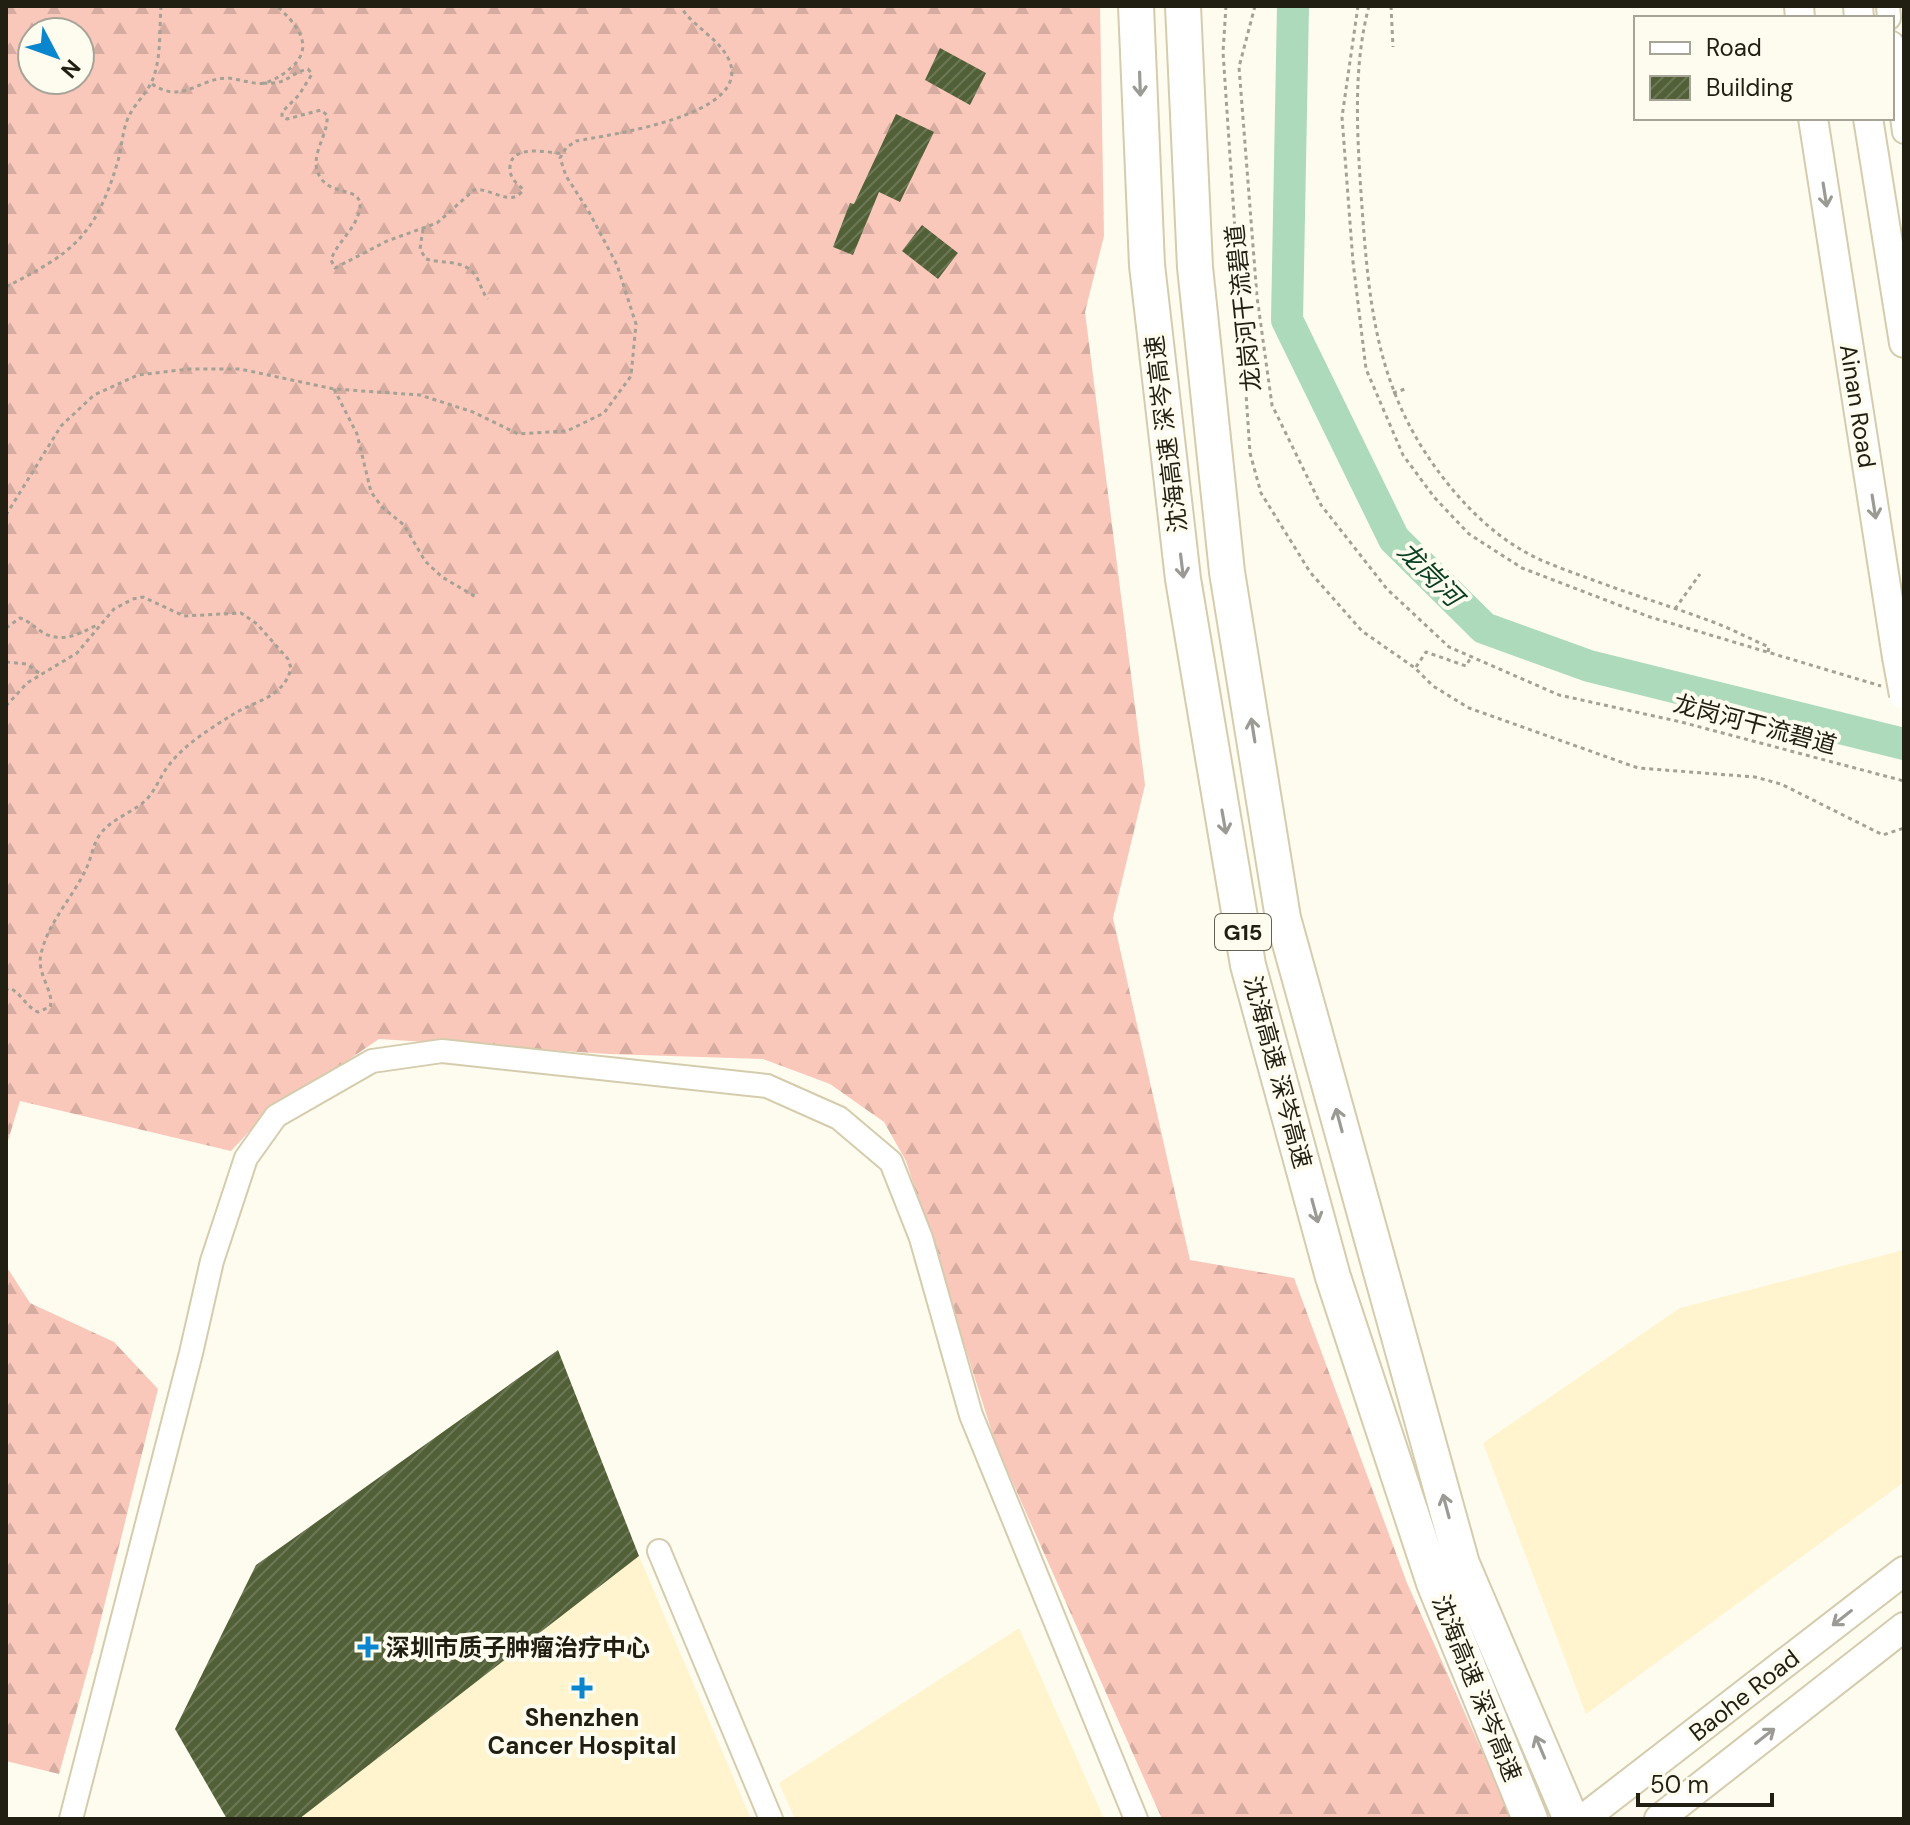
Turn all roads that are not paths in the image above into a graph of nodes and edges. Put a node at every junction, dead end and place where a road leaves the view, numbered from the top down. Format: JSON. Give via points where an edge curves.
{"nodes":[{"id":1,"x":1136,"y":6,"type":"edge"},
{"id":2,"x":1183,"y":6,"type":"edge"},
{"id":3,"x":1894,"y":58,"type":"edge"},
{"id":4,"x":1813,"y":120,"type":"edge"},
{"id":5,"x":1868,"y":120,"type":"edge"},
{"id":6,"x":1904,"y":132,"type":"edge"},
{"id":7,"x":1904,"y":343,"type":"edge"},
{"id":8,"x":1898,"y":692,"type":"edge"},
{"id":9,"x":659,"y":1551,"type":"dead end"},
{"id":10,"x":1904,"y":1571,"type":"edge"},
{"id":11,"x":1904,"y":1627,"type":"edge"},
{"id":12,"x":71,"y":1819,"type":"edge"},
{"id":13,"x":771,"y":1819,"type":"edge"},
{"id":14,"x":1136,"y":1819,"type":"edge"},
{"id":15,"x":1530,"y":1819,"type":"edge"},
{"id":16,"x":1571,"y":1819,"type":"edge"},
{"id":17,"x":1583,"y":1819,"type":"edge"},
{"id":18,"x":1659,"y":1819,"type":"edge"}],
"edges":[{"from":1,"to":15,"type":"highway","name":"沈海高速 深岑高速","number":"G15","one_way":true,"via":[[1147,265],[1179,548],[1248,965],[1333,1277],[1434,1583]]},
{"from":16,"to":2,"type":"highway","name":"沈海高速 深岑高速","number":"G15","one_way":true,"via":[[1462,1564],[1283,918],[1227,572],[1195,267]]},
{"from":3,"to":6,"type":"street"},
{"from":4,"to":8,"type":"main road","name":"Ainan Road","one_way":true,"bridge":true,"via":[[1897,657]]},
{"from":5,"to":7,"type":"main road"},
{"from":9,"to":13,"type":"street"},
{"from":10,"to":17,"type":"main road","name":"Baohe Road","one_way":true},
{"from":18,"to":11,"type":"main road","name":"Baohe Road","one_way":true},
{"from":12,"to":14,"type":"street","via":[[212,1261],[246,1158],[276,1116],[372,1061],[442,1051],[767,1086],[839,1118],[891,1162],[921,1238],[971,1415]]}]}
